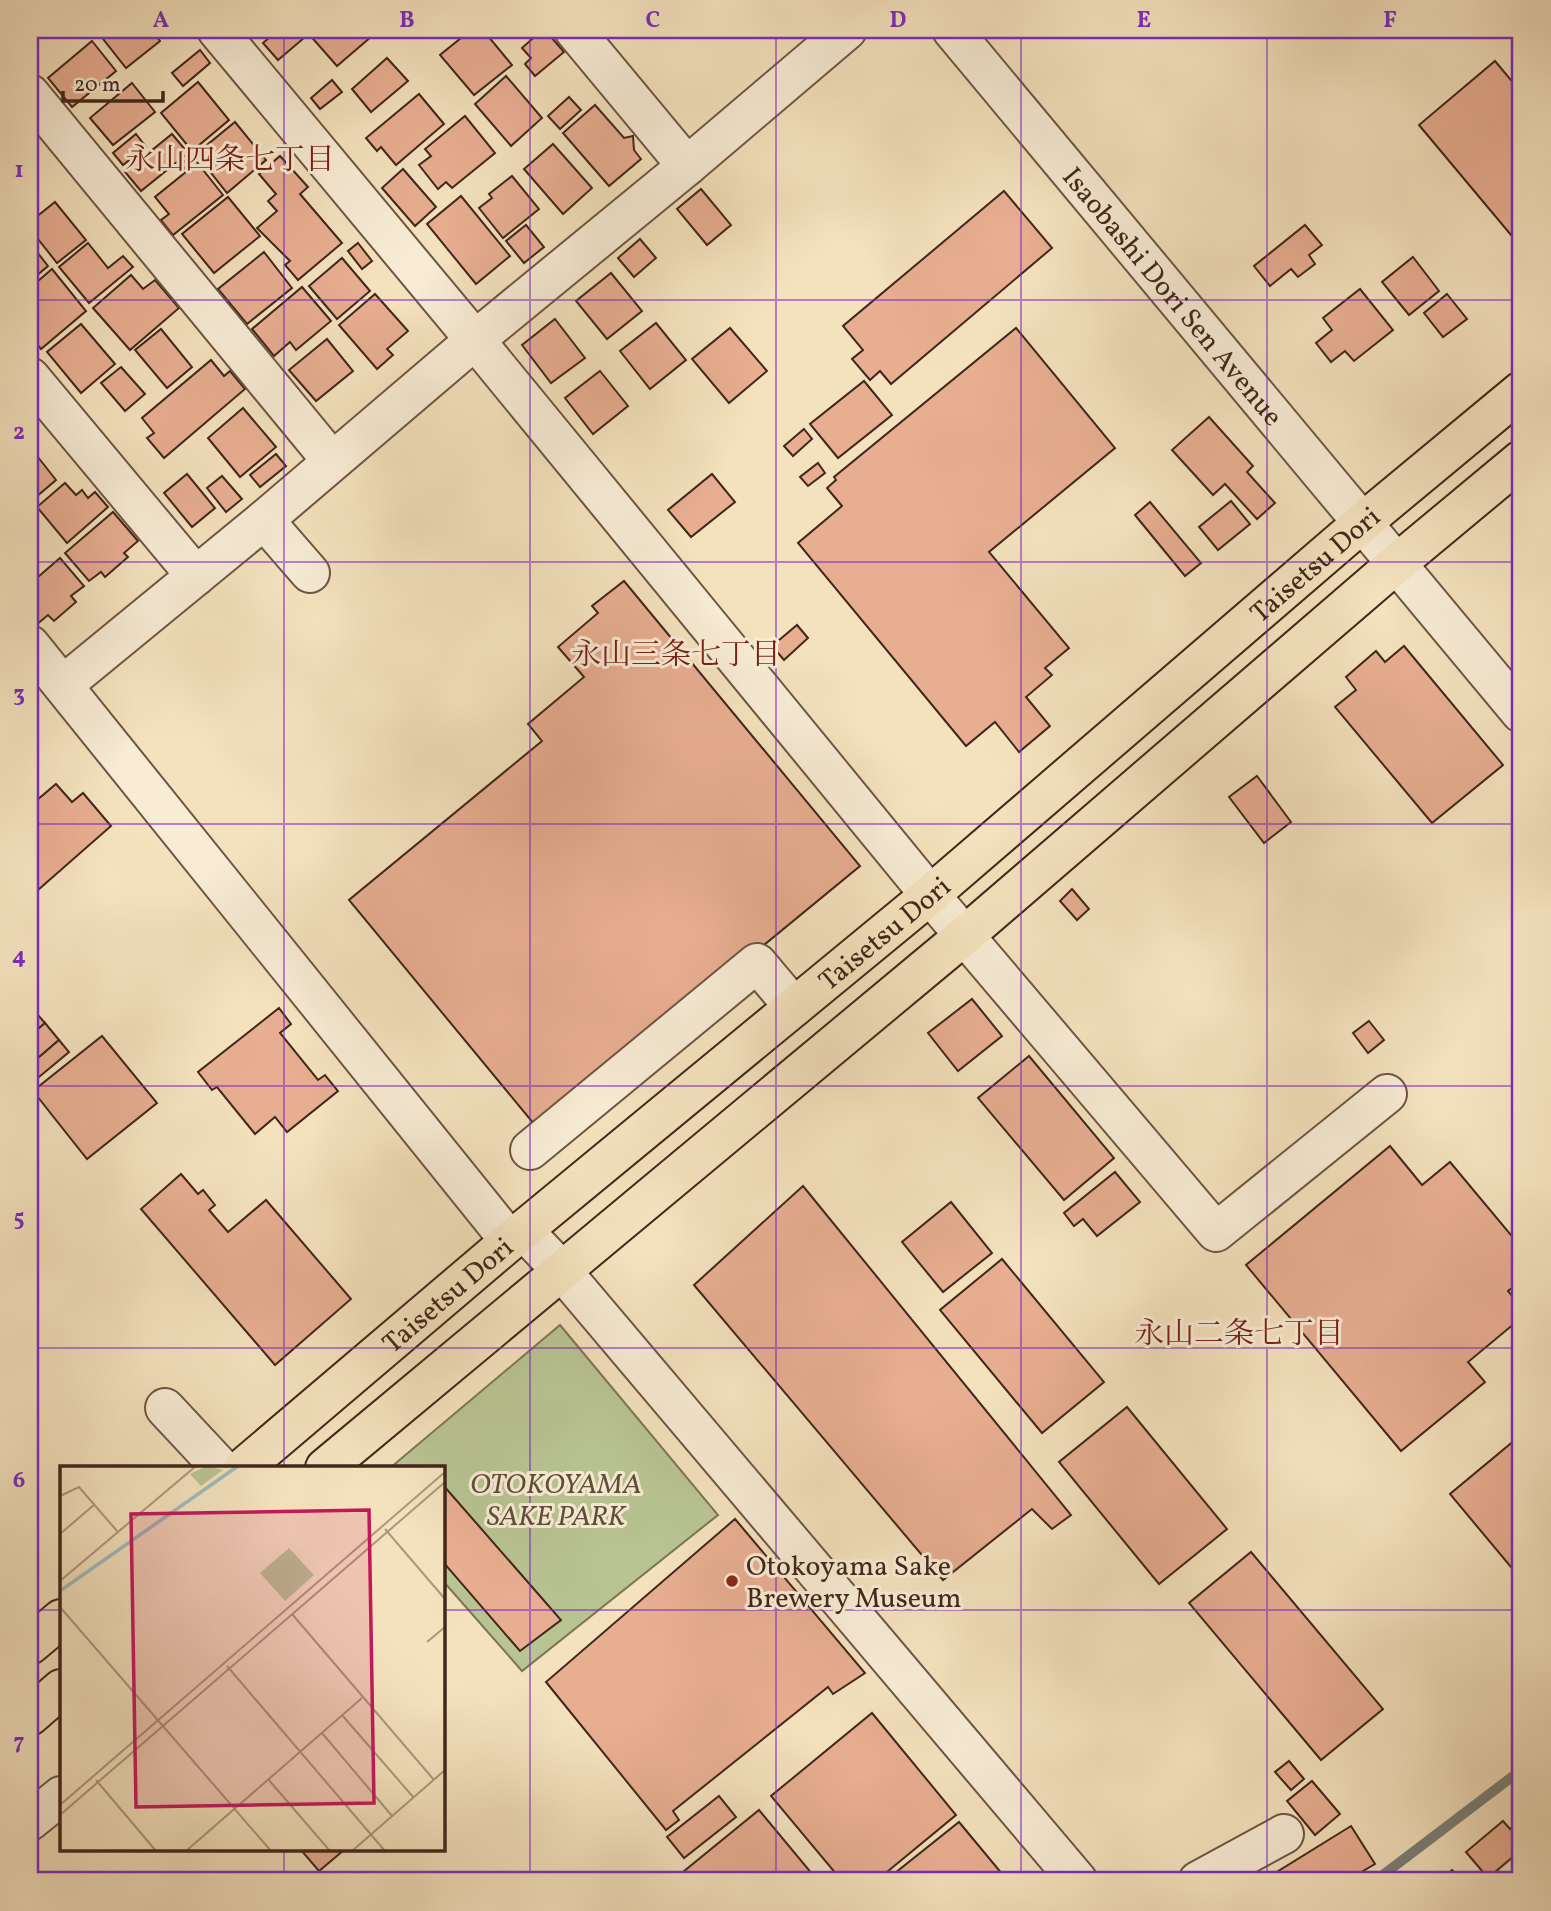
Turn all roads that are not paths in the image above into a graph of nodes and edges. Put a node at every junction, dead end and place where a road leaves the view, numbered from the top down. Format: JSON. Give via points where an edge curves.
{"nodes":[{"id":1,"x":217,"y":30,"type":"edge"},
{"id":2,"x":573,"y":30,"type":"edge"},
{"id":3,"x":847,"y":30,"type":"edge"},
{"id":4,"x":952,"y":30,"type":"edge"},
{"id":5,"x":30,"y":94,"type":"edge"},
{"id":6,"x":687,"y":166,"type":"junction"},
{"id":7,"x":475,"y":340,"type":"junction"},
{"id":8,"x":30,"y":377,"type":"edge"},
{"id":9,"x":1521,"y":391,"type":"edge"},
{"id":10,"x":1521,"y":460,"type":"edge"},
{"id":11,"x":332,"y":461,"type":"junction"},
{"id":12,"x":264,"y":520,"type":"junction"},
{"id":13,"x":1362,"y":523,"type":"junction"},
{"id":14,"x":1396,"y":564,"type":"junction"},
{"id":15,"x":310,"y":573,"type":"dead end"},
{"id":16,"x":195,"y":576,"type":"junction"},
{"id":17,"x":30,"y":645,"type":"edge"},
{"id":18,"x":63,"y":685,"type":"junction"},
{"id":19,"x":1521,"y":713,"type":"edge"},
{"id":20,"x":930,"y":895,"type":"junction"},
{"id":21,"x":964,"y":936,"type":"junction"},
{"id":22,"x":794,"y":1007,"type":"junction"},
{"id":23,"x":1387,"y":1094,"type":"dead end"},
{"id":24,"x":530,"y":1150,"type":"dead end"},
{"id":25,"x":516,"y":1235,"type":"junction"},
{"id":26,"x":561,"y":1270,"type":"junction"},
{"id":27,"x":165,"y":1408,"type":"dead end"},
{"id":28,"x":219,"y":1466,"type":"edge"},
{"id":29,"x":245,"y":1466,"type":"edge"},
{"id":30,"x":328,"y":1466,"type":"edge"},
{"id":31,"x":60,"y":1620,"type":"edge"},
{"id":32,"x":30,"y":1645,"type":"edge"},
{"id":33,"x":60,"y":1690,"type":"edge"},
{"id":34,"x":30,"y":1716,"type":"edge"},
{"id":35,"x":60,"y":1797,"type":"edge"},
{"id":36,"x":30,"y":1821,"type":"edge"},
{"id":37,"x":1284,"y":1834,"type":"dead end"},
{"id":38,"x":1078,"y":1881,"type":"edge"},
{"id":39,"x":1198,"y":1881,"type":"edge"}],
"edges":[{"from":1,"to":7,"type":"street"},
{"from":2,"to":6,"type":"street"},
{"from":3,"to":6,"type":"street"},
{"from":4,"to":13,"type":"street","name":"Isaobashi Dori Sen Avenue"},
{"from":5,"to":11,"type":"street"},
{"from":6,"to":7,"type":"street"},
{"from":7,"to":11,"type":"street"},
{"from":7,"to":20,"type":"street"},
{"from":8,"to":16,"type":"street"},
{"from":9,"to":13,"type":"highway","name":"Taisetsu Dori"},
{"from":10,"to":14,"type":"highway","name":"Taisetsu Dori"},
{"from":11,"to":12,"type":"street"},
{"from":12,"to":15,"type":"street"},
{"from":12,"to":16,"type":"street"},
{"from":13,"to":14,"type":"street","name":"Isaobashi Dori Sen Avenue"},
{"from":13,"to":20,"type":"highway","name":"Taisetsu Dori"},
{"from":14,"to":19,"type":"street","name":"Isaobashi Dori Sen Avenue"},
{"from":14,"to":21,"type":"highway","name":"Taisetsu Dori"},
{"from":16,"to":18,"type":"street"},
{"from":17,"to":18,"type":"street"},
{"from":18,"to":25,"type":"street"},
{"from":20,"to":21,"type":"street"},
{"from":20,"to":22,"type":"highway","name":"Taisetsu Dori"},
{"from":21,"to":23,"type":"street","via":[[1216,1233]]},
{"from":21,"to":26,"type":"highway","name":"Taisetsu Dori"},
{"from":22,"to":24,"type":"street","via":[[757,963]]},
{"from":22,"to":25,"type":"highway","name":"Taisetsu Dori"},
{"from":25,"to":26,"type":"street"},
{"from":25,"to":29,"type":"highway","name":"Taisetsu Dori"},
{"from":26,"to":30,"type":"highway","name":"Taisetsu Dori"},
{"from":26,"to":38,"type":"street"},
{"from":27,"to":28,"type":"street"},
{"from":31,"to":32,"type":"highway"},
{"from":33,"to":34,"type":"highway"},
{"from":35,"to":36,"type":"street"},
{"from":37,"to":39,"type":"street"}]}
